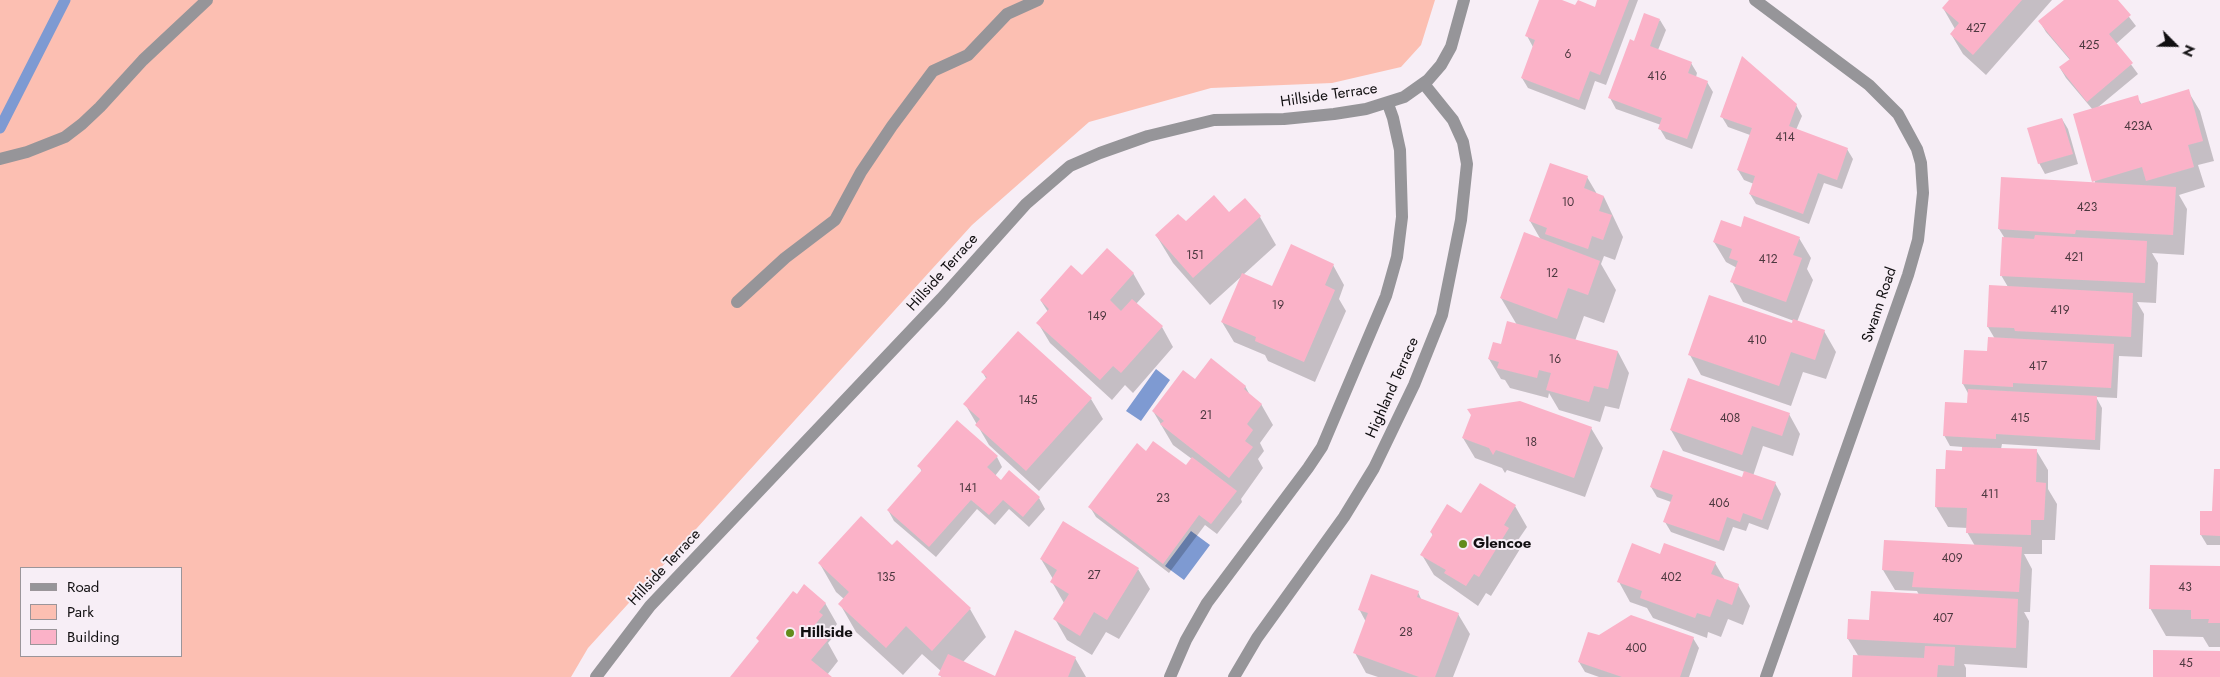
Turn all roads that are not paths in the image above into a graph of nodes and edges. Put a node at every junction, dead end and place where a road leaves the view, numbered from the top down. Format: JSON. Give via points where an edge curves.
{"nodes":[{"id":1,"x":207,"y":0,"type":"edge"},
{"id":2,"x":1038,"y":0,"type":"edge"},
{"id":3,"x":1464,"y":0,"type":"edge"},
{"id":4,"x":1755,"y":0,"type":"edge"},
{"id":5,"x":1424,"y":84,"type":"junction"},
{"id":6,"x":1388,"y":104,"type":"junction"},
{"id":7,"x":0,"y":159,"type":"edge"},
{"id":8,"x":737,"y":302,"type":"dead end"},
{"id":9,"x":596,"y":677,"type":"edge"},
{"id":10,"x":1170,"y":677,"type":"edge"},
{"id":11,"x":1234,"y":677,"type":"edge"},
{"id":12,"x":1766,"y":677,"type":"edge"}],
"edges":[{"from":1,"to":7,"type":"street","via":[[82,124],[65,137]]},
{"from":2,"to":8,"type":"street","via":[[1007,14],[968,55],[933,72],[866,164],[835,220],[785,258]]},
{"from":3,"to":5,"type":"street","name":"Hillside Terrace","via":[[1448,52]]},
{"from":4,"to":12,"type":"street","name":"Swann Road","via":[[1869,85],[1898,114],[1917,149],[1923,185],[1921,224],[1908,275]]},
{"from":5,"to":6,"type":"street","name":"Hillside Terrace"},
{"from":5,"to":11,"type":"street","name":"Highland Terrace","via":[[1453,120],[1463,142],[1467,164],[1461,220],[1442,315],[1414,385],[1374,468],[1344,517],[1257,638]]},
{"from":6,"to":9,"type":"street","name":"Hillside Terrace","via":[[1284,119],[1214,120],[1148,136],[1070,166],[1026,204],[941,299],[650,606]]},
{"from":6,"to":10,"type":"street","via":[[1400,150],[1402,217],[1397,257],[1386,296],[1322,447],[1207,603]]}]}
